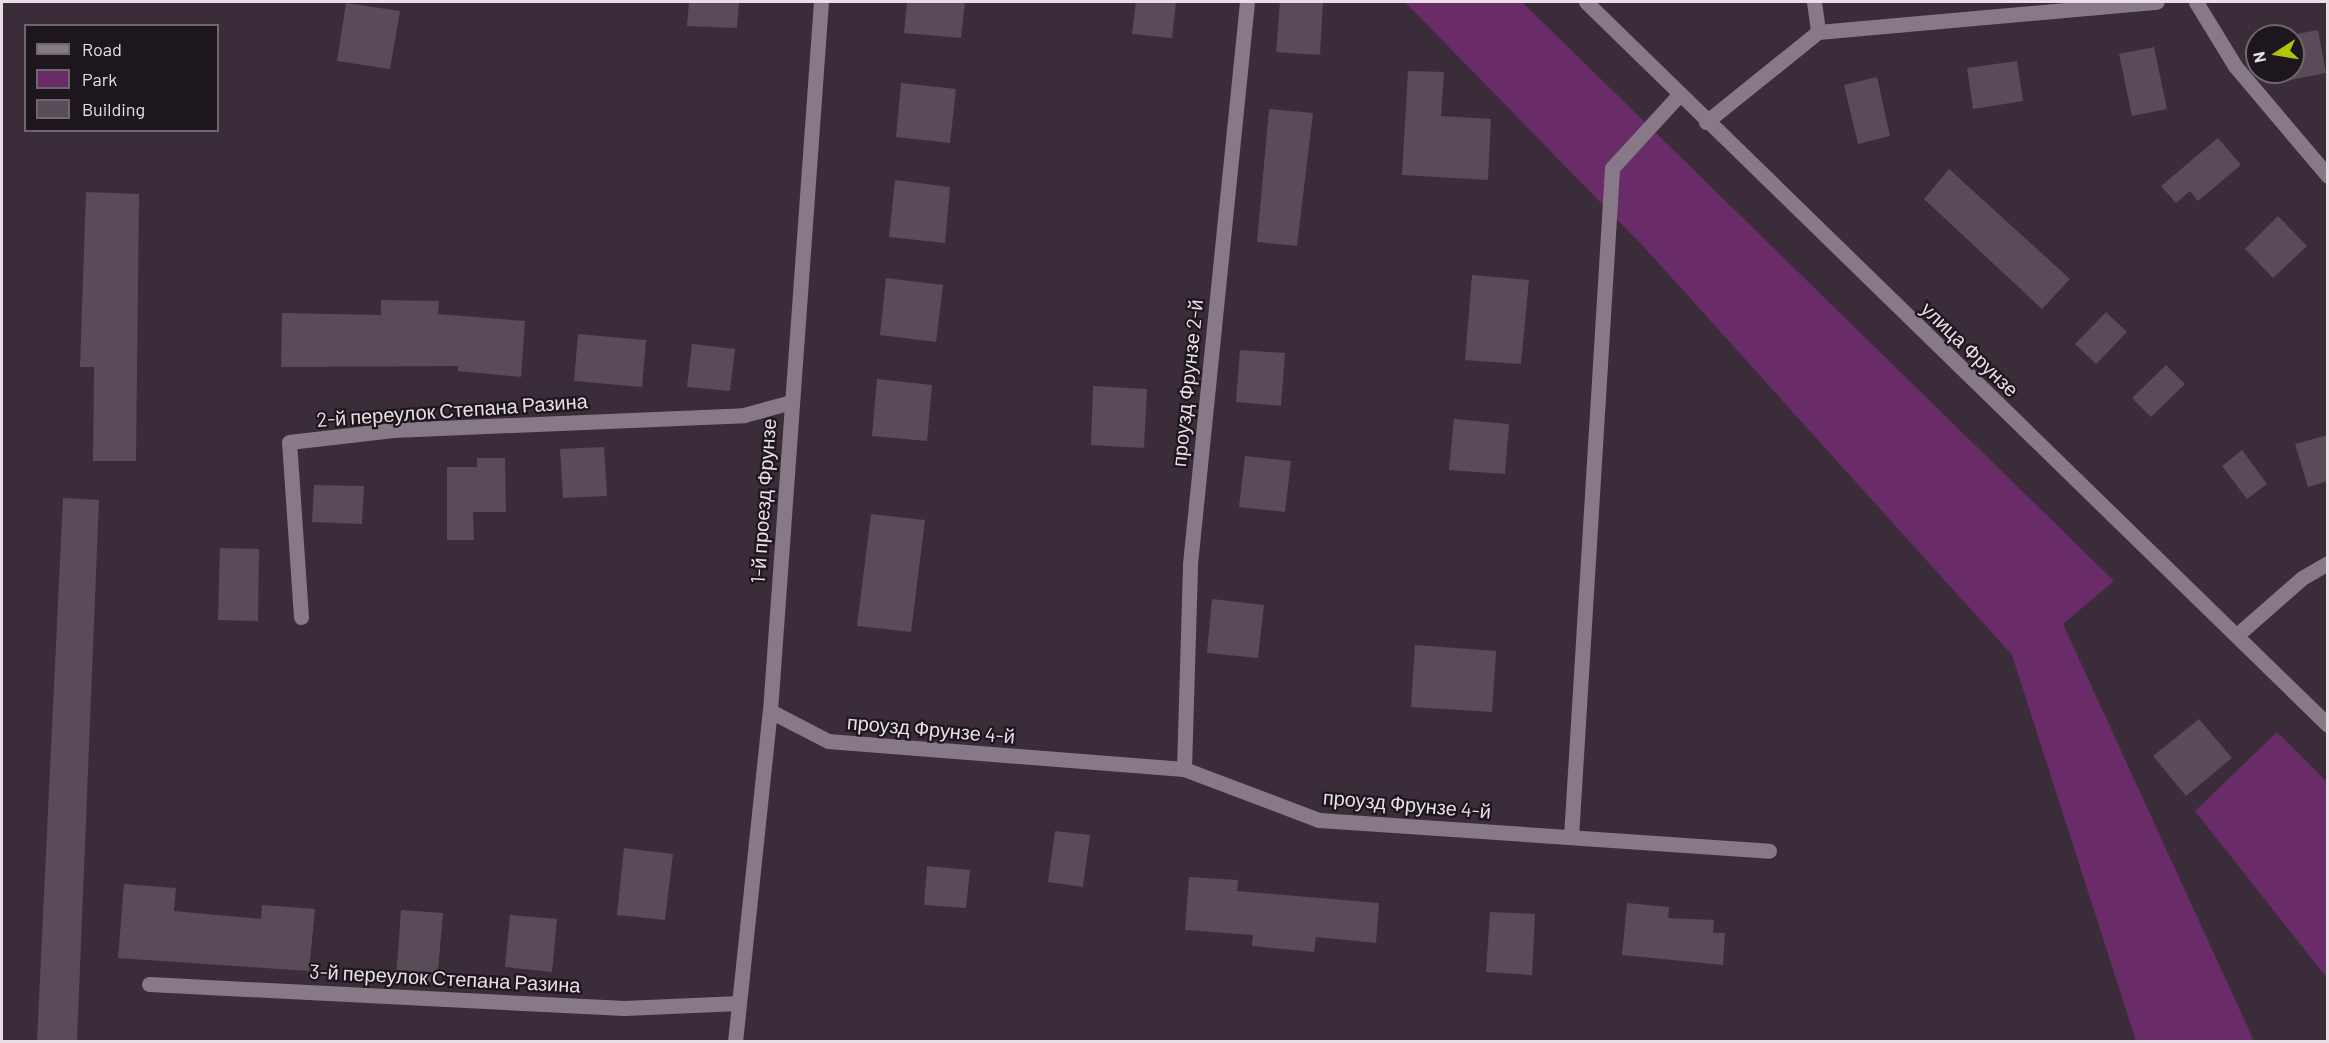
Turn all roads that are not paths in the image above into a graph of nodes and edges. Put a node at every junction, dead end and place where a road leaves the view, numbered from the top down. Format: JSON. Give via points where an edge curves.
{"nodes":[{"id":1,"x":821,"y":2,"type":"edge"},
{"id":2,"x":1247,"y":2,"type":"edge"},
{"id":3,"x":1586,"y":2,"type":"edge"},
{"id":4,"x":1815,"y":2,"type":"edge"},
{"id":5,"x":2157,"y":2,"type":"edge"},
{"id":6,"x":2196,"y":2,"type":"edge"},
{"id":7,"x":1818,"y":32,"type":"junction"},
{"id":8,"x":1679,"y":95,"type":"junction"},
{"id":9,"x":1706,"y":122,"type":"junction"},
{"id":10,"x":2328,"y":176,"type":"edge"},
{"id":11,"x":791,"y":402,"type":"junction"},
{"id":12,"x":2328,"y":563,"type":"edge"},
{"id":13,"x":301,"y":617,"type":"dead end"},
{"id":14,"x":2237,"y":635,"type":"junction"},
{"id":15,"x":770,"y":711,"type":"junction"},
{"id":16,"x":2328,"y":724,"type":"edge"},
{"id":17,"x":1184,"y":769,"type":"junction"},
{"id":18,"x":1571,"y":837,"type":"junction"},
{"id":19,"x":1769,"y":851,"type":"dead end"},
{"id":20,"x":149,"y":984,"type":"dead end"},
{"id":21,"x":739,"y":1003,"type":"junction"},
{"id":22,"x":735,"y":1041,"type":"edge"}],
"edges":[{"from":1,"to":11,"type":"street","name":"1-й проезд Фрунзе"},
{"from":2,"to":17,"type":"street","name":"проузд Фрунзе 2-й","via":[[1190,564]]},
{"from":3,"to":8,"type":"street","name":"улица Фрунзе"},
{"from":4,"to":7,"type":"street"},
{"from":5,"to":7,"type":"street"},
{"from":6,"to":10,"type":"street","via":[[2235,66]]},
{"from":7,"to":9,"type":"street"},
{"from":8,"to":9,"type":"street","name":"улица Фрунзе"},
{"from":8,"to":18,"type":"street","via":[[1612,168]]},
{"from":9,"to":14,"type":"street","name":"улица Фрунзе"},
{"from":11,"to":13,"type":"street","name":"2-й переулок Степана Разина","via":[[744,415],[393,430],[289,442]]},
{"from":11,"to":15,"type":"street","name":"1-й проезд Фрунзе"},
{"from":12,"to":14,"type":"street","via":[[2302,578]]},
{"from":14,"to":16,"type":"street","name":"улица Фрунзе"},
{"from":15,"to":17,"type":"street","name":"проузд Фрунзе 4-й","via":[[828,741]]},
{"from":15,"to":21,"type":"street","name":"1-й проезд Фрунзе"},
{"from":17,"to":18,"type":"street","name":"проузд Фрунзе 4-й","via":[[1319,820]]},
{"from":18,"to":19,"type":"street","name":"проузд Фрунзе 4-й"},
{"from":20,"to":21,"type":"street","name":"3-й переулок Степана Разина","via":[[624,1008]]},
{"from":21,"to":22,"type":"street","name":"1-й проезд Фрунзе"}]}
